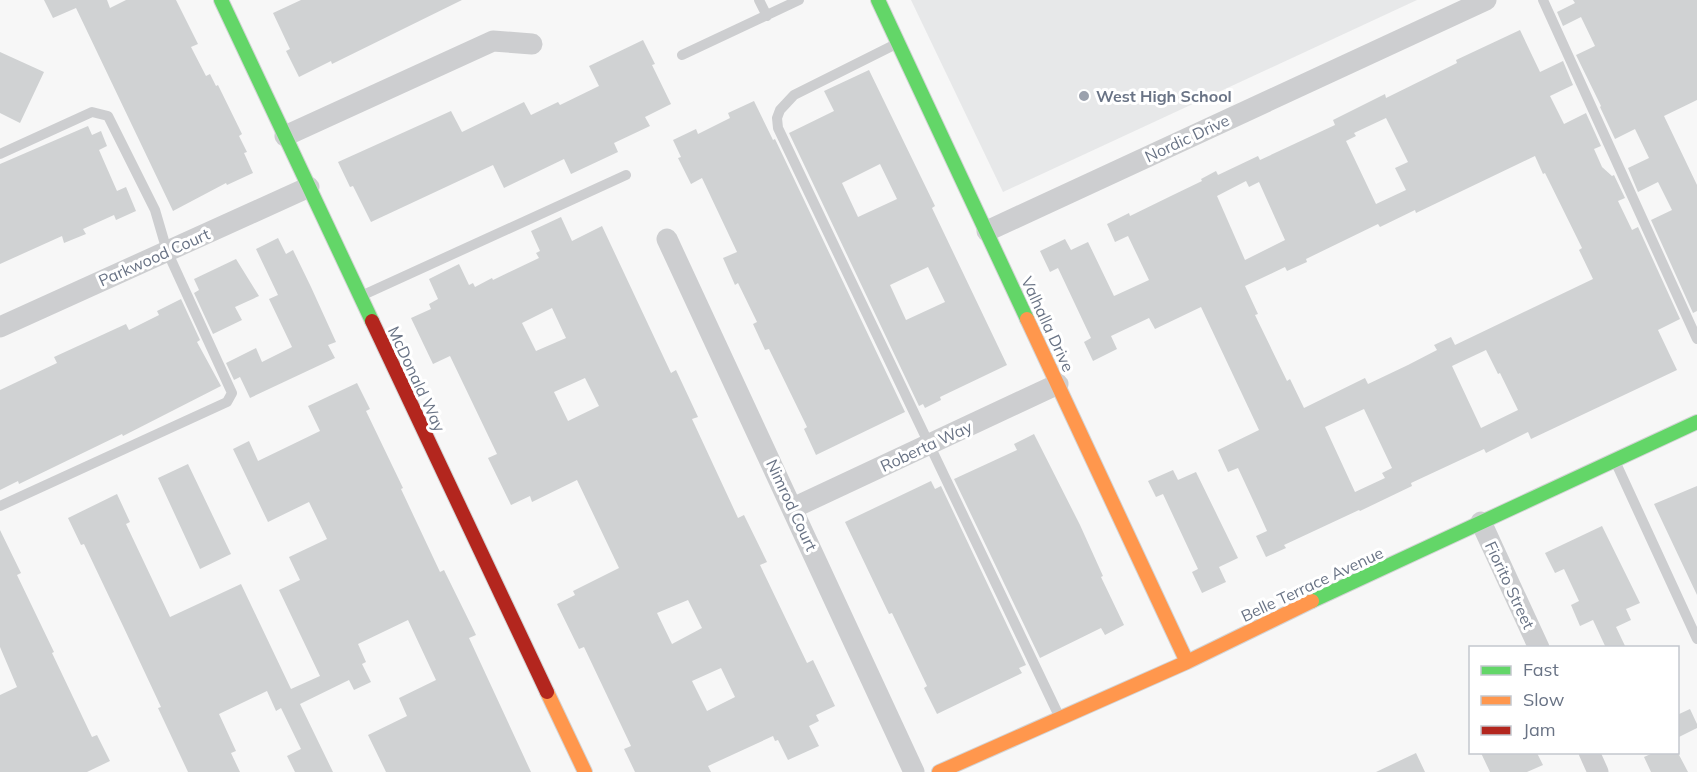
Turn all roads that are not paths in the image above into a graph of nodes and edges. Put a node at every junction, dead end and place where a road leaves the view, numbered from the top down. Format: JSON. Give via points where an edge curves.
{"nodes":[{"id":1,"x":221,"y":0,"type":"edge"},
{"id":2,"x":759,"y":0,"type":"edge"},
{"id":3,"x":799,"y":0,"type":"edge"},
{"id":4,"x":878,"y":0,"type":"edge"},
{"id":5,"x":1486,"y":0,"type":"edge"},
{"id":6,"x":1543,"y":0,"type":"edge"},
{"id":7,"x":767,"y":15,"type":"junction"},
{"id":8,"x":898,"y":43,"type":"junction"},
{"id":9,"x":532,"y":44,"type":"dead end"},
{"id":10,"x":682,"y":56,"type":"dead end"},
{"id":11,"x":285,"y":136,"type":"junction"},
{"id":12,"x":0,"y":154,"type":"edge"},
{"id":13,"x":626,"y":176,"type":"dead end"},
{"id":14,"x":309,"y":187,"type":"junction"},
{"id":15,"x":987,"y":231,"type":"junction"},
{"id":16,"x":667,"y":239,"type":"dead end"},
{"id":17,"x":167,"y":251,"type":"junction"},
{"id":18,"x":360,"y":297,"type":"junction"},
{"id":19,"x":0,"y":327,"type":"edge"},
{"id":20,"x":1697,"y":339,"type":"edge"},
{"id":21,"x":1058,"y":384,"type":"junction"},
{"id":22,"x":1697,"y":422,"type":"edge"},
{"id":23,"x":929,"y":444,"type":"junction"},
{"id":24,"x":1615,"y":461,"type":"junction"},
{"id":25,"x":0,"y":506,"type":"edge"},
{"id":26,"x":793,"y":508,"type":"junction"},
{"id":27,"x":1481,"y":522,"type":"junction"},
{"id":28,"x":1697,"y":639,"type":"edge"},
{"id":29,"x":1538,"y":646,"type":"edge"},
{"id":30,"x":1187,"y":662,"type":"junction"},
{"id":31,"x":1060,"y":718,"type":"junction"},
{"id":32,"x":1589,"y":754,"type":"edge"},
{"id":33,"x":585,"y":772,"type":"edge"},
{"id":34,"x":914,"y":772,"type":"edge"},
{"id":35,"x":939,"y":772,"type":"edge"},
{"id":36,"x":1598,"y":772,"type":"edge"}],
"edges":[{"from":1,"to":11,"type":"street","name":"McDonald Way"},
{"from":2,"to":7,"type":"lane"},
{"from":3,"to":7,"type":"lane"},
{"from":4,"to":8,"type":"street","name":"Valhalla Drive"},
{"from":5,"to":15,"type":"street","name":"Nordic Drive"},
{"from":6,"to":20,"type":"lane"},
{"from":7,"to":10,"type":"lane"},
{"from":8,"to":15,"type":"street","name":"Valhalla Drive"},
{"from":8,"to":23,"type":"lane","via":[[794,95],[777,118],[778,128]]},
{"from":9,"to":11,"type":"street","via":[[493,42]]},
{"from":11,"to":14,"type":"street","name":"McDonald Way"},
{"from":12,"to":17,"type":"lane","via":[[92,112],[108,116],[155,210]]},
{"from":13,"to":18,"type":"lane"},
{"from":14,"to":17,"type":"street","name":"Parkwood Court"},
{"from":14,"to":18,"type":"street","name":"McDonald Way"},
{"from":15,"to":21,"type":"street","name":"Valhalla Drive"},
{"from":16,"to":26,"type":"street","name":"Nimrod Court"},
{"from":17,"to":19,"type":"street","name":"Parkwood Court"},
{"from":17,"to":25,"type":"lane","via":[[231,398]]},
{"from":18,"to":33,"type":"street","name":"McDonald Way"},
{"from":21,"to":23,"type":"street","name":"Roberta Way"},
{"from":21,"to":30,"type":"street","name":"Valhalla Drive"},
{"from":22,"to":24,"type":"street","name":"Belle Terrace Avenue"},
{"from":23,"to":26,"type":"street","name":"Roberta Way"},
{"from":23,"to":31,"type":"lane"},
{"from":24,"to":27,"type":"street","name":"Belle Terrace Avenue"},
{"from":24,"to":28,"type":"lane"},
{"from":26,"to":34,"type":"street","name":"Nimrod Court"},
{"from":27,"to":29,"type":"street","name":"Fiorito Street"},
{"from":27,"to":30,"type":"street","name":"Belle Terrace Avenue"},
{"from":30,"to":31,"type":"street","name":"Belle Terrace Avenue"},
{"from":31,"to":35,"type":"street","name":"Belle Terrace Avenue"},
{"from":32,"to":36,"type":"street"}]}
